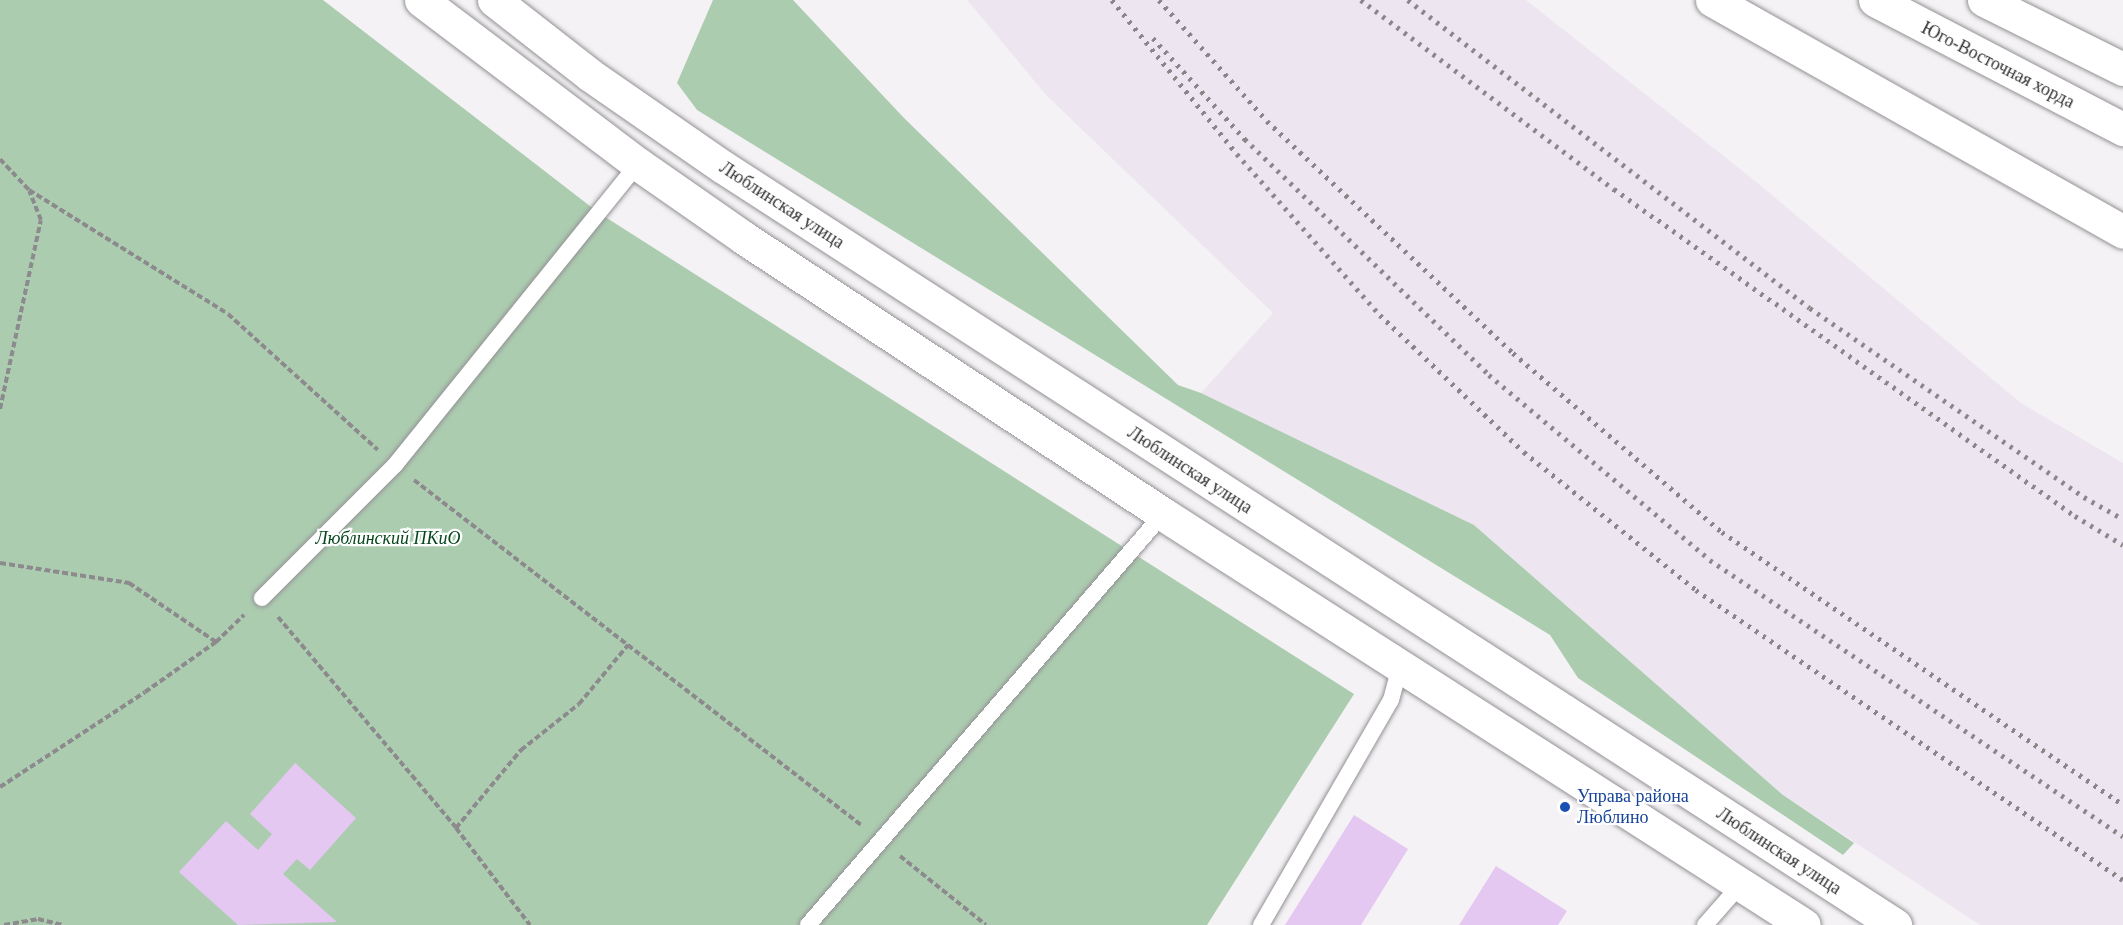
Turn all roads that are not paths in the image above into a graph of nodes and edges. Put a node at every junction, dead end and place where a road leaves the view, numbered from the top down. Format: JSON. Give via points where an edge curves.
{"nodes":[{"id":1,"x":421,"y":0,"type":"edge"},
{"id":2,"x":494,"y":0,"type":"edge"},
{"id":3,"x":1712,"y":0,"type":"edge"},
{"id":4,"x":1875,"y":0,"type":"edge"},
{"id":5,"x":1984,"y":0,"type":"edge"},
{"id":6,"x":2123,"y":69,"type":"edge"},
{"id":7,"x":2123,"y":129,"type":"edge"},
{"id":8,"x":638,"y":164,"type":"junction"},
{"id":9,"x":2123,"y":232,"type":"edge"},
{"id":10,"x":1163,"y":514,"type":"junction"},
{"id":11,"x":262,"y":598,"type":"road end"},
{"id":12,"x":1400,"y":666,"type":"junction"},
{"id":13,"x":1741,"y":884,"type":"junction"},
{"id":14,"x":808,"y":925,"type":"edge"},
{"id":15,"x":1261,"y":925,"type":"edge"},
{"id":16,"x":1705,"y":925,"type":"edge"},
{"id":17,"x":1804,"y":925,"type":"edge"},
{"id":18,"x":1895,"y":925,"type":"edge"}],
"edges":[{"from":1,"to":8,"type":"main road"},
{"from":2,"to":18,"type":"main road","name":"Люблинская улица","via":[[590,75],[723,167]]},
{"from":3,"to":9,"type":"main road"},
{"from":4,"to":7,"type":"main road","name":"Юго-Восточная хорда"},
{"from":5,"to":6,"type":"main road"},
{"from":8,"to":10,"type":"main road"},
{"from":8,"to":11,"type":"lane","via":[[395,465]]},
{"from":10,"to":12,"type":"main road"},
{"from":10,"to":14,"type":"lane"},
{"from":12,"to":13,"type":"main road"},
{"from":12,"to":15,"type":"lane","via":[[1391,700]]},
{"from":13,"to":16,"type":"lane"},
{"from":13,"to":17,"type":"main road"}]}
